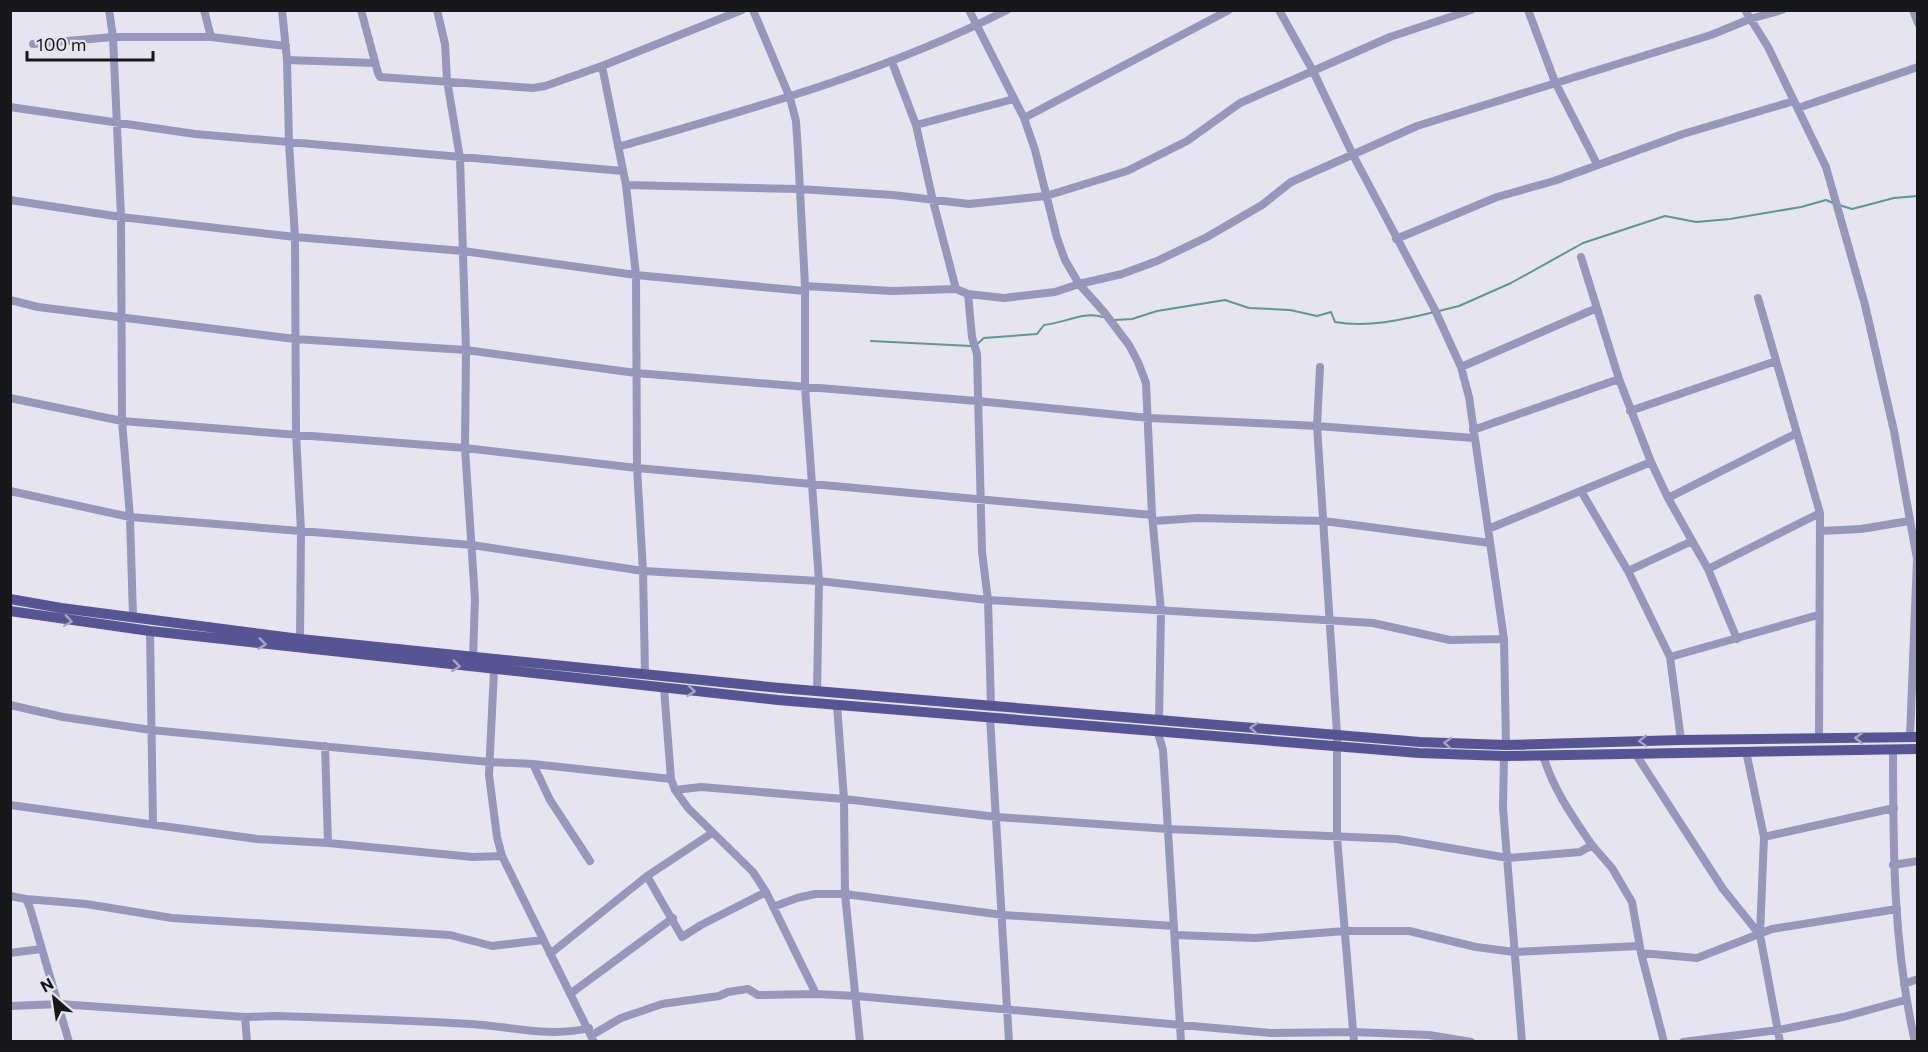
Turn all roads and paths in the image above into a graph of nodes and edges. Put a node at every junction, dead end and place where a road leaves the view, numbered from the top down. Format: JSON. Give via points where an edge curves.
{"nodes":[{"id":1,"x":109,"y":10,"type":"edge"},
{"id":2,"x":204,"y":10,"type":"edge"},
{"id":3,"x":282,"y":10,"type":"edge"},
{"id":4,"x":361,"y":10,"type":"edge"},
{"id":5,"x":437,"y":10,"type":"edge"},
{"id":6,"x":742,"y":10,"type":"edge"},
{"id":7,"x":753,"y":10,"type":"edge"},
{"id":8,"x":969,"y":10,"type":"edge"},
{"id":9,"x":1007,"y":10,"type":"edge"},
{"id":10,"x":1229,"y":10,"type":"edge"},
{"id":11,"x":1279,"y":10,"type":"edge"},
{"id":12,"x":1471,"y":10,"type":"edge"},
{"id":13,"x":1528,"y":10,"type":"edge"},
{"id":14,"x":1782,"y":10,"type":"edge"},
{"id":15,"x":1913,"y":10,"type":"edge"},
{"id":16,"x":1748,"y":15,"type":"edge"},
{"id":17,"x":1917,"y":23,"type":"edge"},
{"id":18,"x":977,"y":26,"type":"junction"},
{"id":19,"x":113,"y":37,"type":"junction"},
{"id":20,"x":211,"y":37,"type":"junction"},
{"id":21,"x":33,"y":44,"type":"dead end"},
{"id":22,"x":286,"y":46,"type":"junction"},
{"id":23,"x":287,"y":60,"type":"junction"},
{"id":24,"x":892,"y":62,"type":"junction"},
{"id":25,"x":375,"y":63,"type":"junction"},
{"id":26,"x":602,"y":66,"type":"junction"},
{"id":27,"x":1917,"y":67,"type":"edge"},
{"id":28,"x":1313,"y":70,"type":"junction"},
{"id":29,"x":447,"y":80,"type":"junction"},
{"id":30,"x":1555,"y":82,"type":"junction"},
{"id":31,"x":790,"y":98,"type":"junction"},
{"id":32,"x":1014,"y":99,"type":"junction"},
{"id":33,"x":1796,"y":104,"type":"junction"},
{"id":34,"x":10,"y":107,"type":"edge"},
{"id":35,"x":1024,"y":118,"type":"junction"},
{"id":36,"x":117,"y":123,"type":"junction"},
{"id":37,"x":916,"y":125,"type":"junction"},
{"id":38,"x":289,"y":143,"type":"junction"},
{"id":39,"x":618,"y":147,"type":"junction"},
{"id":40,"x":1353,"y":155,"type":"junction"},
{"id":41,"x":460,"y":158,"type":"junction"},
{"id":42,"x":1597,"y":164,"type":"junction"},
{"id":43,"x":623,"y":171,"type":"junction"},
{"id":44,"x":626,"y":185,"type":"junction"},
{"id":45,"x":800,"y":189,"type":"junction"},
{"id":46,"x":1046,"y":196,"type":"junction"},
{"id":47,"x":10,"y":200,"type":"edge"},
{"id":48,"x":933,"y":201,"type":"junction"},
{"id":49,"x":121,"y":217,"type":"junction"},
{"id":50,"x":295,"y":237,"type":"junction"},
{"id":51,"x":1396,"y":238,"type":"junction"},
{"id":52,"x":463,"y":251,"type":"junction"},
{"id":53,"x":1581,"y":257,"type":"dead end"},
{"id":54,"x":636,"y":275,"type":"junction"},
{"id":55,"x":1079,"y":284,"type":"junction"},
{"id":56,"x":805,"y":288,"type":"junction"},
{"id":57,"x":957,"y":290,"type":"junction"},
{"id":58,"x":968,"y":294,"type":"junction"},
{"id":59,"x":1758,"y":298,"type":"dead end"},
{"id":60,"x":10,"y":300,"type":"edge"},
{"id":61,"x":1598,"y":308,"type":"junction"},
{"id":62,"x":122,"y":317,"type":"junction"},
{"id":63,"x":295,"y":339,"type":"junction"},
{"id":64,"x":466,"y":350,"type":"junction"},
{"id":65,"x":1776,"y":361,"type":"junction"},
{"id":66,"x":1320,"y":367,"type":"dead end"},
{"id":67,"x":1461,"y":367,"type":"junction"},
{"id":68,"x":636,"y":373,"type":"junction"},
{"id":69,"x":1619,"y":380,"type":"junction"},
{"id":70,"x":805,"y":387,"type":"junction"},
{"id":71,"x":10,"y":398,"type":"edge"},
{"id":72,"x":977,"y":401,"type":"junction"},
{"id":73,"x":1630,"y":411,"type":"junction"},
{"id":74,"x":1149,"y":418,"type":"junction"},
{"id":75,"x":122,"y":421,"type":"junction"},
{"id":76,"x":1317,"y":426,"type":"junction"},
{"id":77,"x":1797,"y":433,"type":"junction"},
{"id":78,"x":297,"y":434,"type":"junction"},
{"id":79,"x":1474,"y":434,"type":"junction"},
{"id":80,"x":465,"y":448,"type":"junction"},
{"id":81,"x":1651,"y":462,"type":"junction"},
{"id":82,"x":637,"y":468,"type":"junction"},
{"id":83,"x":810,"y":483,"type":"junction"},
{"id":84,"x":10,"y":490,"type":"edge"},
{"id":85,"x":1581,"y":491,"type":"junction"},
{"id":86,"x":1668,"y":498,"type":"junction"},
{"id":87,"x":982,"y":501,"type":"junction"},
{"id":88,"x":1820,"y":513,"type":"junction"},
{"id":89,"x":130,"y":517,"type":"junction"},
{"id":90,"x":1153,"y":518,"type":"junction"},
{"id":91,"x":1324,"y":521,"type":"junction"},
{"id":92,"x":1909,"y":521,"type":"junction"},
{"id":93,"x":1488,"y":529,"type":"junction"},
{"id":94,"x":301,"y":531,"type":"junction"},
{"id":95,"x":1820,"y":531,"type":"junction"},
{"id":96,"x":1692,"y":541,"type":"junction"},
{"id":97,"x":1490,"y":543,"type":"junction"},
{"id":98,"x":472,"y":545,"type":"junction"},
{"id":99,"x":1708,"y":569,"type":"junction"},
{"id":100,"x":1628,"y":570,"type":"junction"},
{"id":101,"x":643,"y":571,"type":"junction"},
{"id":102,"x":819,"y":581,"type":"junction"},
{"id":103,"x":10,"y":599,"type":"edge"},
{"id":104,"x":988,"y":600,"type":"junction"},
{"id":105,"x":1161,"y":610,"type":"junction"},
{"id":106,"x":10,"y":611,"type":"edge"},
{"id":107,"x":1818,"y":615,"type":"junction"},
{"id":108,"x":133,"y":617,"type":"junction"},
{"id":109,"x":1330,"y":622,"type":"junction"},
{"id":110,"x":150,"y":631,"type":"junction"},
{"id":111,"x":300,"y":639,"type":"junction"},
{"id":112,"x":1504,"y":639,"type":"junction"},
{"id":113,"x":1737,"y":639,"type":"junction"},
{"id":114,"x":473,"y":657,"type":"junction"},
{"id":115,"x":1670,"y":657,"type":"junction"},
{"id":116,"x":494,"y":670,"type":"junction"},
{"id":117,"x":645,"y":675,"type":"junction"},
{"id":118,"x":663,"y":688,"type":"junction"},
{"id":119,"x":817,"y":692,"type":"junction"},
{"id":120,"x":10,"y":705,"type":"edge"},
{"id":121,"x":837,"y":705,"type":"junction"},
{"id":122,"x":991,"y":706,"type":"junction"},
{"id":123,"x":990,"y":717,"type":"junction"},
{"id":124,"x":1159,"y":721,"type":"junction"},
{"id":125,"x":151,"y":730,"type":"junction"},
{"id":126,"x":1158,"y":732,"type":"junction"},
{"id":127,"x":1336,"y":734,"type":"junction"},
{"id":128,"x":1914,"y":737,"type":"edge"},
{"id":129,"x":1819,"y":738,"type":"junction"},
{"id":130,"x":1681,"y":740,"type":"junction"},
{"id":131,"x":325,"y":746,"type":"junction"},
{"id":132,"x":1335,"y":746,"type":"junction"},
{"id":133,"x":1598,"y":748,"type":"junction"},
{"id":134,"x":1893,"y":749,"type":"junction"},
{"id":135,"x":1917,"y":749,"type":"edge"},
{"id":136,"x":1505,"y":750,"type":"junction"},
{"id":137,"x":1746,"y":751,"type":"junction"},
{"id":138,"x":1635,"y":753,"type":"junction"},
{"id":139,"x":1543,"y":755,"type":"junction"},
{"id":140,"x":490,"y":762,"type":"junction"},
{"id":141,"x":533,"y":764,"type":"junction"},
{"id":142,"x":671,"y":779,"type":"junction"},
{"id":143,"x":675,"y":790,"type":"junction"},
{"id":144,"x":844,"y":799,"type":"junction"},
{"id":145,"x":10,"y":805,"type":"edge"},
{"id":146,"x":1894,"y":808,"type":"junction"},
{"id":147,"x":997,"y":817,"type":"junction"},
{"id":148,"x":153,"y":825,"type":"junction"},
{"id":149,"x":1168,"y":829,"type":"junction"},
{"id":150,"x":712,"y":833,"type":"junction"},
{"id":151,"x":1337,"y":837,"type":"junction"},
{"id":152,"x":1764,"y":837,"type":"junction"},
{"id":153,"x":328,"y":843,"type":"junction"},
{"id":154,"x":1592,"y":845,"type":"junction"},
{"id":155,"x":502,"y":856,"type":"junction"},
{"id":156,"x":1508,"y":858,"type":"junction"},
{"id":157,"x":590,"y":861,"type":"dead end"},
{"id":158,"x":1917,"y":861,"type":"edge"},
{"id":159,"x":1893,"y":865,"type":"junction"},
{"id":160,"x":647,"y":876,"type":"junction"},
{"id":161,"x":766,"y":892,"type":"junction"},
{"id":162,"x":845,"y":894,"type":"junction"},
{"id":163,"x":10,"y":896,"type":"edge"},
{"id":164,"x":26,"y":899,"type":"junction"},
{"id":165,"x":773,"y":907,"type":"junction"},
{"id":166,"x":1897,"y":909,"type":"junction"},
{"id":167,"x":1003,"y":915,"type":"junction"},
{"id":168,"x":673,"y":918,"type":"junction"},
{"id":169,"x":1174,"y":930,"type":"junction"},
{"id":170,"x":1345,"y":931,"type":"junction"},
{"id":171,"x":1760,"y":935,"type":"junction"},
{"id":172,"x":543,"y":940,"type":"junction"},
{"id":173,"x":41,"y":949,"type":"junction"},
{"id":174,"x":1640,"y":949,"type":"junction"},
{"id":175,"x":1514,"y":952,"type":"junction"},
{"id":176,"x":10,"y":953,"type":"edge"},
{"id":177,"x":550,"y":954,"type":"junction"},
{"id":178,"x":1917,"y":979,"type":"edge"},
{"id":179,"x":1904,"y":984,"type":"junction"},
{"id":180,"x":570,"y":994,"type":"junction"},
{"id":181,"x":816,"y":994,"type":"junction"},
{"id":182,"x":856,"y":996,"type":"junction"},
{"id":183,"x":1905,"y":1000,"type":"junction"},
{"id":184,"x":59,"y":1004,"type":"junction"},
{"id":185,"x":10,"y":1006,"type":"edge"},
{"id":186,"x":1006,"y":1010,"type":"junction"},
{"id":187,"x":244,"y":1017,"type":"junction"},
{"id":188,"x":1179,"y":1026,"type":"junction"},
{"id":189,"x":1778,"y":1030,"type":"junction"},
{"id":190,"x":591,"y":1035,"type":"edge"},
{"id":191,"x":1353,"y":1037,"type":"edge"},
{"id":192,"x":69,"y":1041,"type":"edge"},
{"id":193,"x":247,"y":1041,"type":"edge"},
{"id":194,"x":860,"y":1041,"type":"edge"},
{"id":195,"x":1009,"y":1041,"type":"edge"},
{"id":196,"x":1181,"y":1041,"type":"edge"},
{"id":197,"x":1472,"y":1041,"type":"edge"},
{"id":198,"x":1522,"y":1041,"type":"edge"},
{"id":199,"x":1664,"y":1041,"type":"edge"},
{"id":200,"x":1683,"y":1041,"type":"edge"},
{"id":201,"x":1780,"y":1041,"type":"edge"},
{"id":202,"x":1915,"y":1041,"type":"edge"}],
"edges":[{"from":1,"to":19,"type":"street"},
{"from":2,"to":20,"type":"street"},
{"from":3,"to":22,"type":"street"},
{"from":4,"to":25,"type":"street"},
{"from":5,"to":29,"type":"street","via":[[445,44]]},
{"from":6,"to":26,"type":"street"},
{"from":7,"to":31,"type":"street"},
{"from":8,"to":18,"type":"street"},
{"from":9,"to":18,"type":"street"},
{"from":10,"to":35,"type":"street"},
{"from":11,"to":28,"type":"street"},
{"from":12,"to":28,"type":"street"},
{"from":13,"to":30,"type":"street"},
{"from":14,"to":16,"type":"street"},
{"from":15,"to":17,"type":"street"},
{"from":16,"to":30,"type":"street","via":[[1711,35]]},
{"from":16,"to":33,"type":"street"},
{"from":18,"to":24,"type":"street"},
{"from":18,"to":32,"type":"street"},
{"from":19,"to":20,"type":"street"},
{"from":19,"to":21,"type":"street"},
{"from":19,"to":36,"type":"street"},
{"from":20,"to":22,"type":"street"},
{"from":22,"to":23,"type":"street"},
{"from":23,"to":25,"type":"street"},
{"from":23,"to":38,"type":"street"},
{"from":24,"to":31,"type":"street"},
{"from":24,"to":37,"type":"street"},
{"from":25,"to":29,"type":"street","via":[[381,77],[387,79]]},
{"from":26,"to":29,"type":"street","via":[[533,88]]},
{"from":26,"to":39,"type":"street"},
{"from":27,"to":33,"type":"street"},
{"from":28,"to":40,"type":"street"},
{"from":28,"to":46,"type":"street","via":[[1240,103],[1187,141],[1127,171]]},
{"from":29,"to":41,"type":"street"},
{"from":30,"to":40,"type":"street","via":[[1417,126]]},
{"from":30,"to":42,"type":"street"},
{"from":31,"to":39,"type":"street"},
{"from":31,"to":45,"type":"street"},
{"from":32,"to":35,"type":"street"},
{"from":32,"to":37,"type":"street"},
{"from":33,"to":42,"type":"street","via":[[1683,134]]},
{"from":33,"to":92,"type":"street","via":[[1826,167],[1865,305],[1894,431]]},
{"from":34,"to":36,"type":"street"},
{"from":35,"to":46,"type":"street"},
{"from":36,"to":38,"type":"street"},
{"from":36,"to":49,"type":"street"},
{"from":37,"to":48,"type":"street"},
{"from":38,"to":41,"type":"street"},
{"from":38,"to":50,"type":"street"},
{"from":39,"to":43,"type":"street"},
{"from":40,"to":51,"type":"street"},
{"from":40,"to":55,"type":"street","via":[[1291,182],[1262,205],[1157,261]]},
{"from":41,"to":43,"type":"street"},
{"from":41,"to":52,"type":"street"},
{"from":42,"to":51,"type":"street","via":[[1497,197]]},
{"from":43,"to":44,"type":"street"},
{"from":44,"to":45,"type":"street"},
{"from":44,"to":54,"type":"street"},
{"from":45,"to":48,"type":"street"},
{"from":45,"to":56,"type":"street"},
{"from":46,"to":48,"type":"street","via":[[969,204]]},
{"from":46,"to":55,"type":"street","via":[[1065,260]]},
{"from":47,"to":49,"type":"street"},
{"from":48,"to":57,"type":"street"},
{"from":49,"to":50,"type":"street"},
{"from":49,"to":62,"type":"street"},
{"from":50,"to":52,"type":"street"},
{"from":50,"to":63,"type":"street"},
{"from":51,"to":67,"type":"street"},
{"from":52,"to":54,"type":"street"},
{"from":52,"to":64,"type":"street"},
{"from":53,"to":61,"type":"street"},
{"from":54,"to":56,"type":"street"},
{"from":54,"to":68,"type":"street"},
{"from":55,"to":58,"type":"street","via":[[1035,296]]},
{"from":55,"to":74,"type":"street","via":[[1129,345],[1146,383]]},
{"from":56,"to":57,"type":"street"},
{"from":56,"to":70,"type":"street"},
{"from":57,"to":58,"type":"street"},
{"from":58,"to":72,"type":"street"},
{"from":59,"to":65,"type":"street"},
{"from":60,"to":62,"type":"street"},
{"from":61,"to":67,"type":"street"},
{"from":61,"to":69,"type":"street"},
{"from":62,"to":63,"type":"street"},
{"from":62,"to":75,"type":"street"},
{"from":63,"to":64,"type":"street"},
{"from":63,"to":78,"type":"street"},
{"from":64,"to":68,"type":"street"},
{"from":64,"to":80,"type":"street"},
{"from":65,"to":73,"type":"street"},
{"from":65,"to":77,"type":"street"},
{"from":66,"to":76,"type":"street"},
{"from":67,"to":79,"type":"street"},
{"from":68,"to":70,"type":"street"},
{"from":68,"to":82,"type":"street"},
{"from":69,"to":73,"type":"street"},
{"from":69,"to":79,"type":"street"},
{"from":70,"to":72,"type":"street"},
{"from":70,"to":83,"type":"street"},
{"from":71,"to":75,"type":"street"},
{"from":72,"to":74,"type":"street"},
{"from":72,"to":87,"type":"street"},
{"from":73,"to":81,"type":"street"},
{"from":74,"to":76,"type":"street"},
{"from":74,"to":90,"type":"street"},
{"from":75,"to":78,"type":"street"},
{"from":75,"to":89,"type":"street"},
{"from":76,"to":79,"type":"street"},
{"from":76,"to":91,"type":"street"},
{"from":77,"to":86,"type":"street"},
{"from":77,"to":88,"type":"street"},
{"from":78,"to":80,"type":"street"},
{"from":78,"to":94,"type":"street"},
{"from":79,"to":93,"type":"street"},
{"from":80,"to":82,"type":"street"},
{"from":80,"to":98,"type":"street"},
{"from":81,"to":85,"type":"street"},
{"from":81,"to":86,"type":"street"},
{"from":82,"to":83,"type":"street"},
{"from":82,"to":101,"type":"street"},
{"from":83,"to":87,"type":"street"},
{"from":83,"to":102,"type":"street"},
{"from":84,"to":89,"type":"street"},
{"from":85,"to":93,"type":"street"},
{"from":85,"to":100,"type":"street"},
{"from":86,"to":96,"type":"street"},
{"from":87,"to":90,"type":"street"},
{"from":87,"to":104,"type":"street","via":[[982,552]]},
{"from":88,"to":95,"type":"street"},
{"from":88,"to":99,"type":"street"},
{"from":89,"to":94,"type":"street"},
{"from":89,"to":108,"type":"street"},
{"from":90,"to":91,"type":"street"},
{"from":90,"to":105,"type":"street"},
{"from":91,"to":97,"type":"street"},
{"from":91,"to":109,"type":"street"},
{"from":92,"to":95,"type":"street"},
{"from":92,"to":128,"type":"street","via":[[1917,559]]},
{"from":93,"to":97,"type":"street"},
{"from":94,"to":98,"type":"street"},
{"from":94,"to":111,"type":"street"},
{"from":95,"to":107,"type":"street"},
{"from":96,"to":99,"type":"street"},
{"from":96,"to":100,"type":"street"},
{"from":97,"to":112,"type":"street"},
{"from":98,"to":101,"type":"street"},
{"from":98,"to":114,"type":"street"},
{"from":99,"to":113,"type":"street"},
{"from":100,"to":115,"type":"street"},
{"from":101,"to":102,"type":"street"},
{"from":101,"to":117,"type":"street"},
{"from":102,"to":104,"type":"street"},
{"from":102,"to":119,"type":"street"},
{"from":103,"to":108,"type":"main road"},
{"from":104,"to":105,"type":"street"},
{"from":104,"to":122,"type":"street"},
{"from":105,"to":109,"type":"street"},
{"from":105,"to":124,"type":"street"},
{"from":106,"to":110,"type":"main road","one_way":true},
{"from":107,"to":113,"type":"street"},
{"from":107,"to":129,"type":"street"},
{"from":108,"to":111,"type":"main road"},
{"from":109,"to":112,"type":"street","via":[[1373,623],[1450,640]]},
{"from":109,"to":127,"type":"street"},
{"from":110,"to":116,"type":"main road","one_way":true},
{"from":110,"to":125,"type":"street"},
{"from":111,"to":114,"type":"main road"},
{"from":112,"to":136,"type":"street"},
{"from":113,"to":115,"type":"street"},
{"from":114,"to":117,"type":"main road"},
{"from":115,"to":130,"type":"street"},
{"from":116,"to":118,"type":"main road"},
{"from":116,"to":140,"type":"street"},
{"from":117,"to":119,"type":"main road"},
{"from":118,"to":121,"type":"main road","one_way":true},
{"from":118,"to":142,"type":"street"},
{"from":119,"to":122,"type":"main road"},
{"from":120,"to":125,"type":"street"},
{"from":121,"to":123,"type":"main road"},
{"from":121,"to":144,"type":"street"},
{"from":122,"to":124,"type":"main road"},
{"from":123,"to":126,"type":"main road"},
{"from":123,"to":147,"type":"street"},
{"from":127,"to":124,"type":"main road","one_way":true},
{"from":125,"to":131,"type":"street"},
{"from":125,"to":148,"type":"street"},
{"from":126,"to":132,"type":"main road"},
{"from":126,"to":149,"type":"street","via":[[1163,750]]},
{"from":127,"to":132,"type":"street"},
{"from":136,"to":127,"type":"main road","one_way":true},
{"from":128,"to":129,"type":"main road","one_way":true},
{"from":129,"to":130,"type":"main road"},
{"from":130,"to":133,"type":"main road","one_way":true},
{"from":131,"to":140,"type":"street"},
{"from":131,"to":153,"type":"street"},
{"from":132,"to":136,"type":"main road","via":[[1419,753]]},
{"from":132,"to":151,"type":"street"},
{"from":133,"to":136,"type":"main road"},
{"from":133,"to":138,"type":"main road"},
{"from":133,"to":139,"type":"main road"},
{"from":134,"to":135,"type":"main road"},
{"from":134,"to":137,"type":"main road"},
{"from":134,"to":146,"type":"street"},
{"from":136,"to":139,"type":"main road"},
{"from":136,"to":156,"type":"street","via":[[1503,808]]},
{"from":137,"to":138,"type":"main road"},
{"from":137,"to":152,"type":"street"},
{"from":138,"to":171,"type":"street","via":[[1724,889]]},
{"from":139,"to":154,"type":"street","via":[[1558,793]]},
{"from":140,"to":141,"type":"street"},
{"from":140,"to":155,"type":"street"},
{"from":141,"to":142,"type":"street"},
{"from":141,"to":157,"type":"street","via":[[549,800]]},
{"from":142,"to":143,"type":"street"},
{"from":143,"to":144,"type":"street","via":[[700,787]]},
{"from":143,"to":150,"type":"street"},
{"from":144,"to":147,"type":"street"},
{"from":144,"to":162,"type":"street"},
{"from":145,"to":148,"type":"street"},
{"from":146,"to":152,"type":"street"},
{"from":146,"to":159,"type":"street"},
{"from":147,"to":149,"type":"street"},
{"from":147,"to":167,"type":"street"},
{"from":148,"to":153,"type":"street","via":[[257,839]]},
{"from":149,"to":151,"type":"street"},
{"from":149,"to":169,"type":"street"},
{"from":150,"to":160,"type":"street"},
{"from":150,"to":161,"type":"street","via":[[753,872]]},
{"from":151,"to":156,"type":"street","via":[[1397,839]]},
{"from":151,"to":170,"type":"street"},
{"from":152,"to":171,"type":"street"},
{"from":153,"to":155,"type":"street"},
{"from":154,"to":156,"type":"street","via":[[1580,852]]},
{"from":154,"to":174,"type":"street","via":[[1612,868],[1632,902]]},
{"from":155,"to":172,"type":"street"},
{"from":156,"to":175,"type":"street"},
{"from":158,"to":159,"type":"street"},
{"from":159,"to":166,"type":"street"},
{"from":160,"to":168,"type":"street"},
{"from":160,"to":177,"type":"street"},
{"from":161,"to":165,"type":"street"},
{"from":161,"to":168,"type":"street","via":[[682,937]]},
{"from":162,"to":165,"type":"street","via":[[815,894]]},
{"from":162,"to":167,"type":"street"},
{"from":162,"to":182,"type":"street"},
{"from":163,"to":164,"type":"street"},
{"from":164,"to":172,"type":"street","via":[[172,918],[450,935],[492,946]]},
{"from":164,"to":173,"type":"street"},
{"from":165,"to":181,"type":"street"},
{"from":166,"to":171,"type":"street","via":[[1772,929]]},
{"from":166,"to":179,"type":"street"},
{"from":167,"to":169,"type":"street"},
{"from":167,"to":186,"type":"street"},
{"from":168,"to":180,"type":"street"},
{"from":169,"to":170,"type":"street","via":[[1255,938]]},
{"from":169,"to":188,"type":"street"},
{"from":170,"to":175,"type":"street","via":[[1409,931]]},
{"from":170,"to":191,"type":"street"},
{"from":171,"to":174,"type":"street","via":[[1697,958]]},
{"from":171,"to":189,"type":"street"},
{"from":172,"to":177,"type":"street"},
{"from":173,"to":176,"type":"street"},
{"from":173,"to":184,"type":"street"},
{"from":174,"to":175,"type":"street"},
{"from":174,"to":199,"type":"street"},
{"from":175,"to":198,"type":"street"},
{"from":177,"to":180,"type":"street"},
{"from":178,"to":179,"type":"street"},
{"from":179,"to":183,"type":"street"},
{"from":180,"to":190,"type":"street"},
{"from":181,"to":182,"type":"street"},
{"from":181,"to":190,"type":"street","via":[[758,995],[748,989],[662,1004],[621,1018]]},
{"from":182,"to":186,"type":"street"},
{"from":182,"to":194,"type":"street"},
{"from":183,"to":189,"type":"street"},
{"from":183,"to":202,"type":"street"},
{"from":184,"to":185,"type":"street"},
{"from":184,"to":187,"type":"street"},
{"from":184,"to":192,"type":"street"},
{"from":186,"to":188,"type":"street"},
{"from":186,"to":195,"type":"street"},
{"from":187,"to":190,"type":"street","via":[[472,1024]]},
{"from":187,"to":193,"type":"street"},
{"from":188,"to":191,"type":"street"},
{"from":188,"to":196,"type":"street"},
{"from":189,"to":200,"type":"street"},
{"from":189,"to":201,"type":"street"},
{"from":191,"to":197,"type":"street","via":[[1429,1035]]}]}
